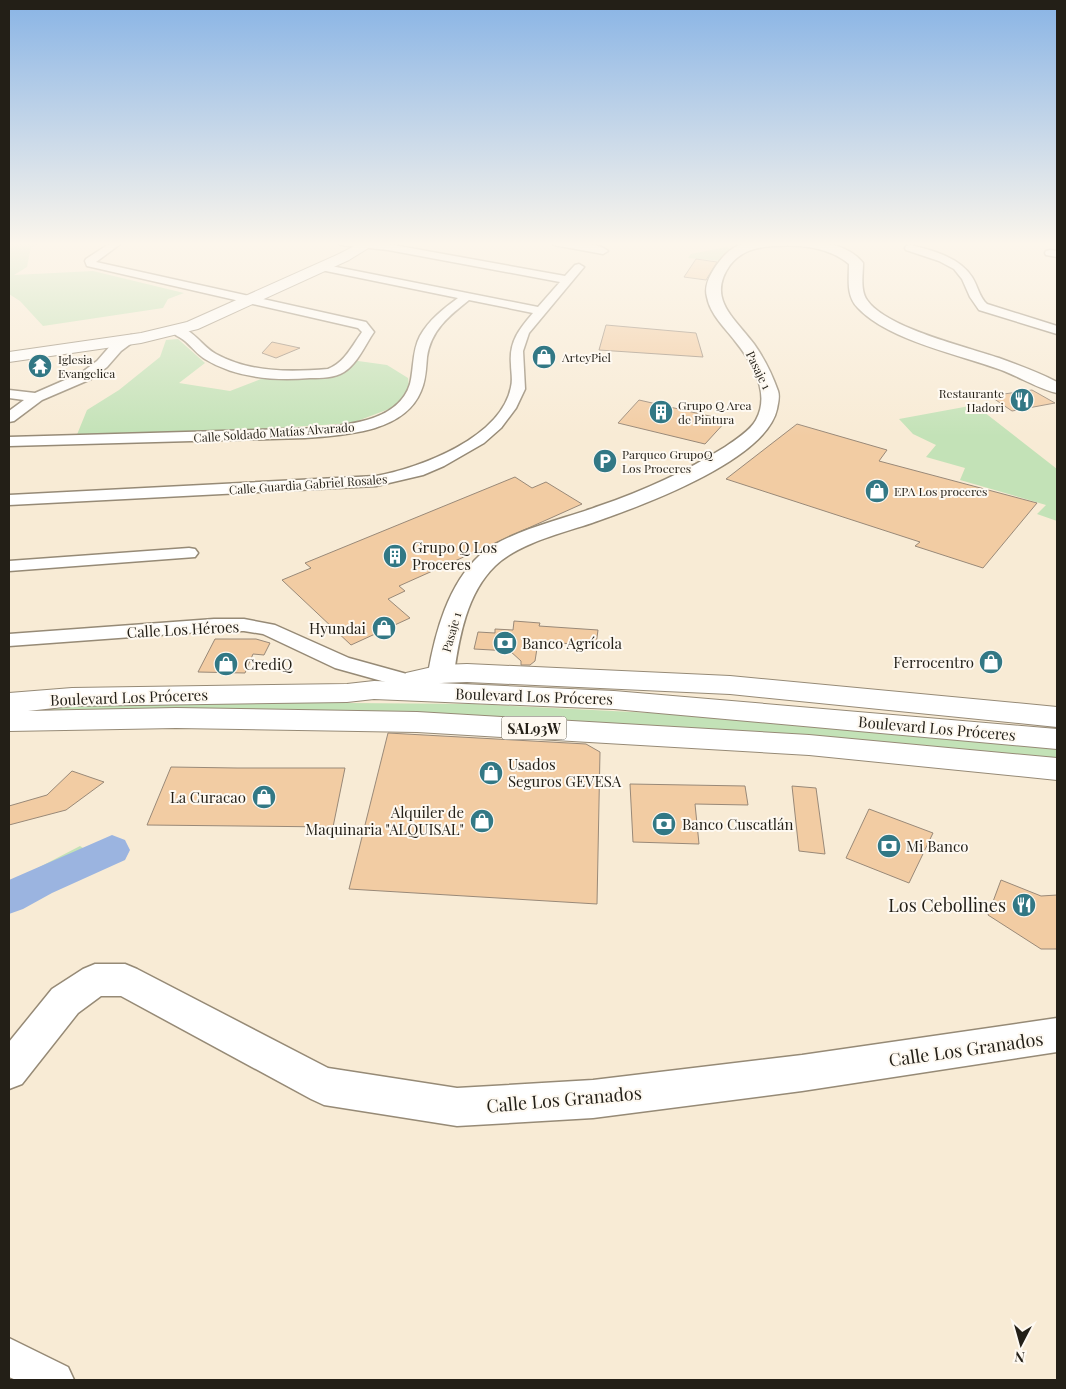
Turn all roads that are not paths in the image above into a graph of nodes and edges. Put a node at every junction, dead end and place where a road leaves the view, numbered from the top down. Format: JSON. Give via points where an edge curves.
{"nodes":[{"id":1,"x":236,"y":307,"type":"edge"},
{"id":2,"x":277,"y":307,"type":"edge"},
{"id":3,"x":454,"y":307,"type":"edge"},
{"id":4,"x":518,"y":307,"type":"edge"},
{"id":5,"x":544,"y":307,"type":"edge"},
{"id":6,"x":718,"y":307,"type":"edge"},
{"id":7,"x":865,"y":307,"type":"edge"},
{"id":8,"x":983,"y":307,"type":"edge"},
{"id":9,"x":540,"y":311,"type":"junction"},
{"id":10,"x":214,"y":316,"type":"junction"},
{"id":11,"x":185,"y":330,"type":"junction"},
{"id":12,"x":1057,"y":330,"type":"edge"},
{"id":13,"x":104,"y":350,"type":"junction"},
{"id":14,"x":9,"y":356,"type":"edge"},
{"id":15,"x":1057,"y":387,"type":"edge"},
{"id":16,"x":9,"y":394,"type":"edge"},
{"id":17,"x":37,"y":397,"type":"junction"},
{"id":18,"x":9,"y":418,"type":"edge"},
{"id":19,"x":9,"y":442,"type":"edge"},
{"id":20,"x":9,"y":500,"type":"edge"},
{"id":21,"x":189,"y":553,"type":"dead end"},
{"id":22,"x":9,"y":566,"type":"edge"},
{"id":23,"x":9,"y":640,"type":"edge"},
{"id":24,"x":442,"y":674,"type":"junction"},
{"id":25,"x":407,"y":681,"type":"junction"},
{"id":26,"x":374,"y":690,"type":"junction"},
{"id":27,"x":9,"y":695,"type":"edge"},
{"id":28,"x":72,"y":697,"type":"junction"},
{"id":29,"x":9,"y":703,"type":"edge"},
{"id":30,"x":1057,"y":717,"type":"edge"},
{"id":31,"x":294,"y":719,"type":"junction"},
{"id":32,"x":9,"y":722,"type":"edge"},
{"id":33,"x":9,"y":739,"type":"edge"},
{"id":34,"x":1057,"y":739,"type":"edge"},
{"id":35,"x":1057,"y":769,"type":"edge"},
{"id":36,"x":1057,"y":1035,"type":"edge"},
{"id":37,"x":9,"y":1071,"type":"edge"},
{"id":38,"x":9,"y":1357,"type":"edge"},
{"id":39,"x":55,"y":1380,"type":"edge"}],
"edges":[{"from":1,"to":10,"type":"main road"},
{"from":2,"to":11,"type":"street","via":[[362,325],[368,332],[349,361],[333,372],[299,375],[264,374],[225,364],[207,354]]},
{"from":3,"to":19,"type":"street","name":"Calle Soldado Matías Alvarado","via":[[430,330],[425,340],[420,379],[412,397],[394,414],[376,422],[335,430],[262,435]]},
{"from":4,"to":9,"type":"street"},
{"from":5,"to":9,"type":"street","name":"Calle Guardia Gabriel Rosales"},
{"from":6,"to":24,"type":"street","name":"Pasaje 1","via":[[753,354],[771,396],[765,422],[746,442],[671,485],[624,505],[538,534],[490,559],[472,578],[459,605]]},
{"from":7,"to":15,"type":"street","name":"Pasaje 1","via":[[903,330]]},
{"from":8,"to":12,"type":"street"},
{"from":9,"to":20,"type":"street","name":"Calle Guardia Gabriel Rosales","via":[[518,344],[518,387],[510,404],[489,431],[467,448],[425,469],[376,481]]},
{"from":10,"to":11,"type":"main road"},
{"from":10,"to":14,"type":"main road","via":[[137,335]]},
{"from":11,"to":13,"type":"main road","via":[[131,339]]},
{"from":13,"to":14,"type":"main road"},
{"from":13,"to":17,"type":"street","via":[[102,364],[86,376]]},
{"from":16,"to":17,"type":"street"},
{"from":17,"to":18,"type":"street"},
{"from":21,"to":22,"type":"street"},
{"from":23,"to":25,"type":"street","name":"Calle Los Héroes","via":[[244,625],[268,629],[342,663]]},
{"from":24,"to":25,"type":"main road"},
{"from":24,"to":30,"type":"main road","via":[[730,685]]},
{"from":25,"to":26,"type":"main road"},
{"from":26,"to":28,"type":"main road","name":"Boulevard Los Próceres","number":"SAL93W"},
{"from":26,"to":34,"type":"main road","name":"Boulevard Los Próceres","number":"SAL93W","via":[[614,700]]},
{"from":27,"to":28,"type":"main road"},
{"from":28,"to":29,"type":"main road","name":"Boulevard Los Próceres","number":"SAL93W"},
{"from":31,"to":32,"type":"main road","name":"Boulevard Los Próceres","number":"SAL93W"},
{"from":31,"to":33,"type":"main road"},
{"from":31,"to":35,"type":"main road","name":"Boulevard Los Próceres","number":"SAL93W","via":[[653,735],[867,750]]},
{"from":36,"to":37,"type":"street","name":"Calle Los Granados","via":[[802,1073],[603,1098],[458,1107],[324,1086],[125,980],[95,980],[65,1002]]},
{"from":38,"to":39,"type":"street"}]}
